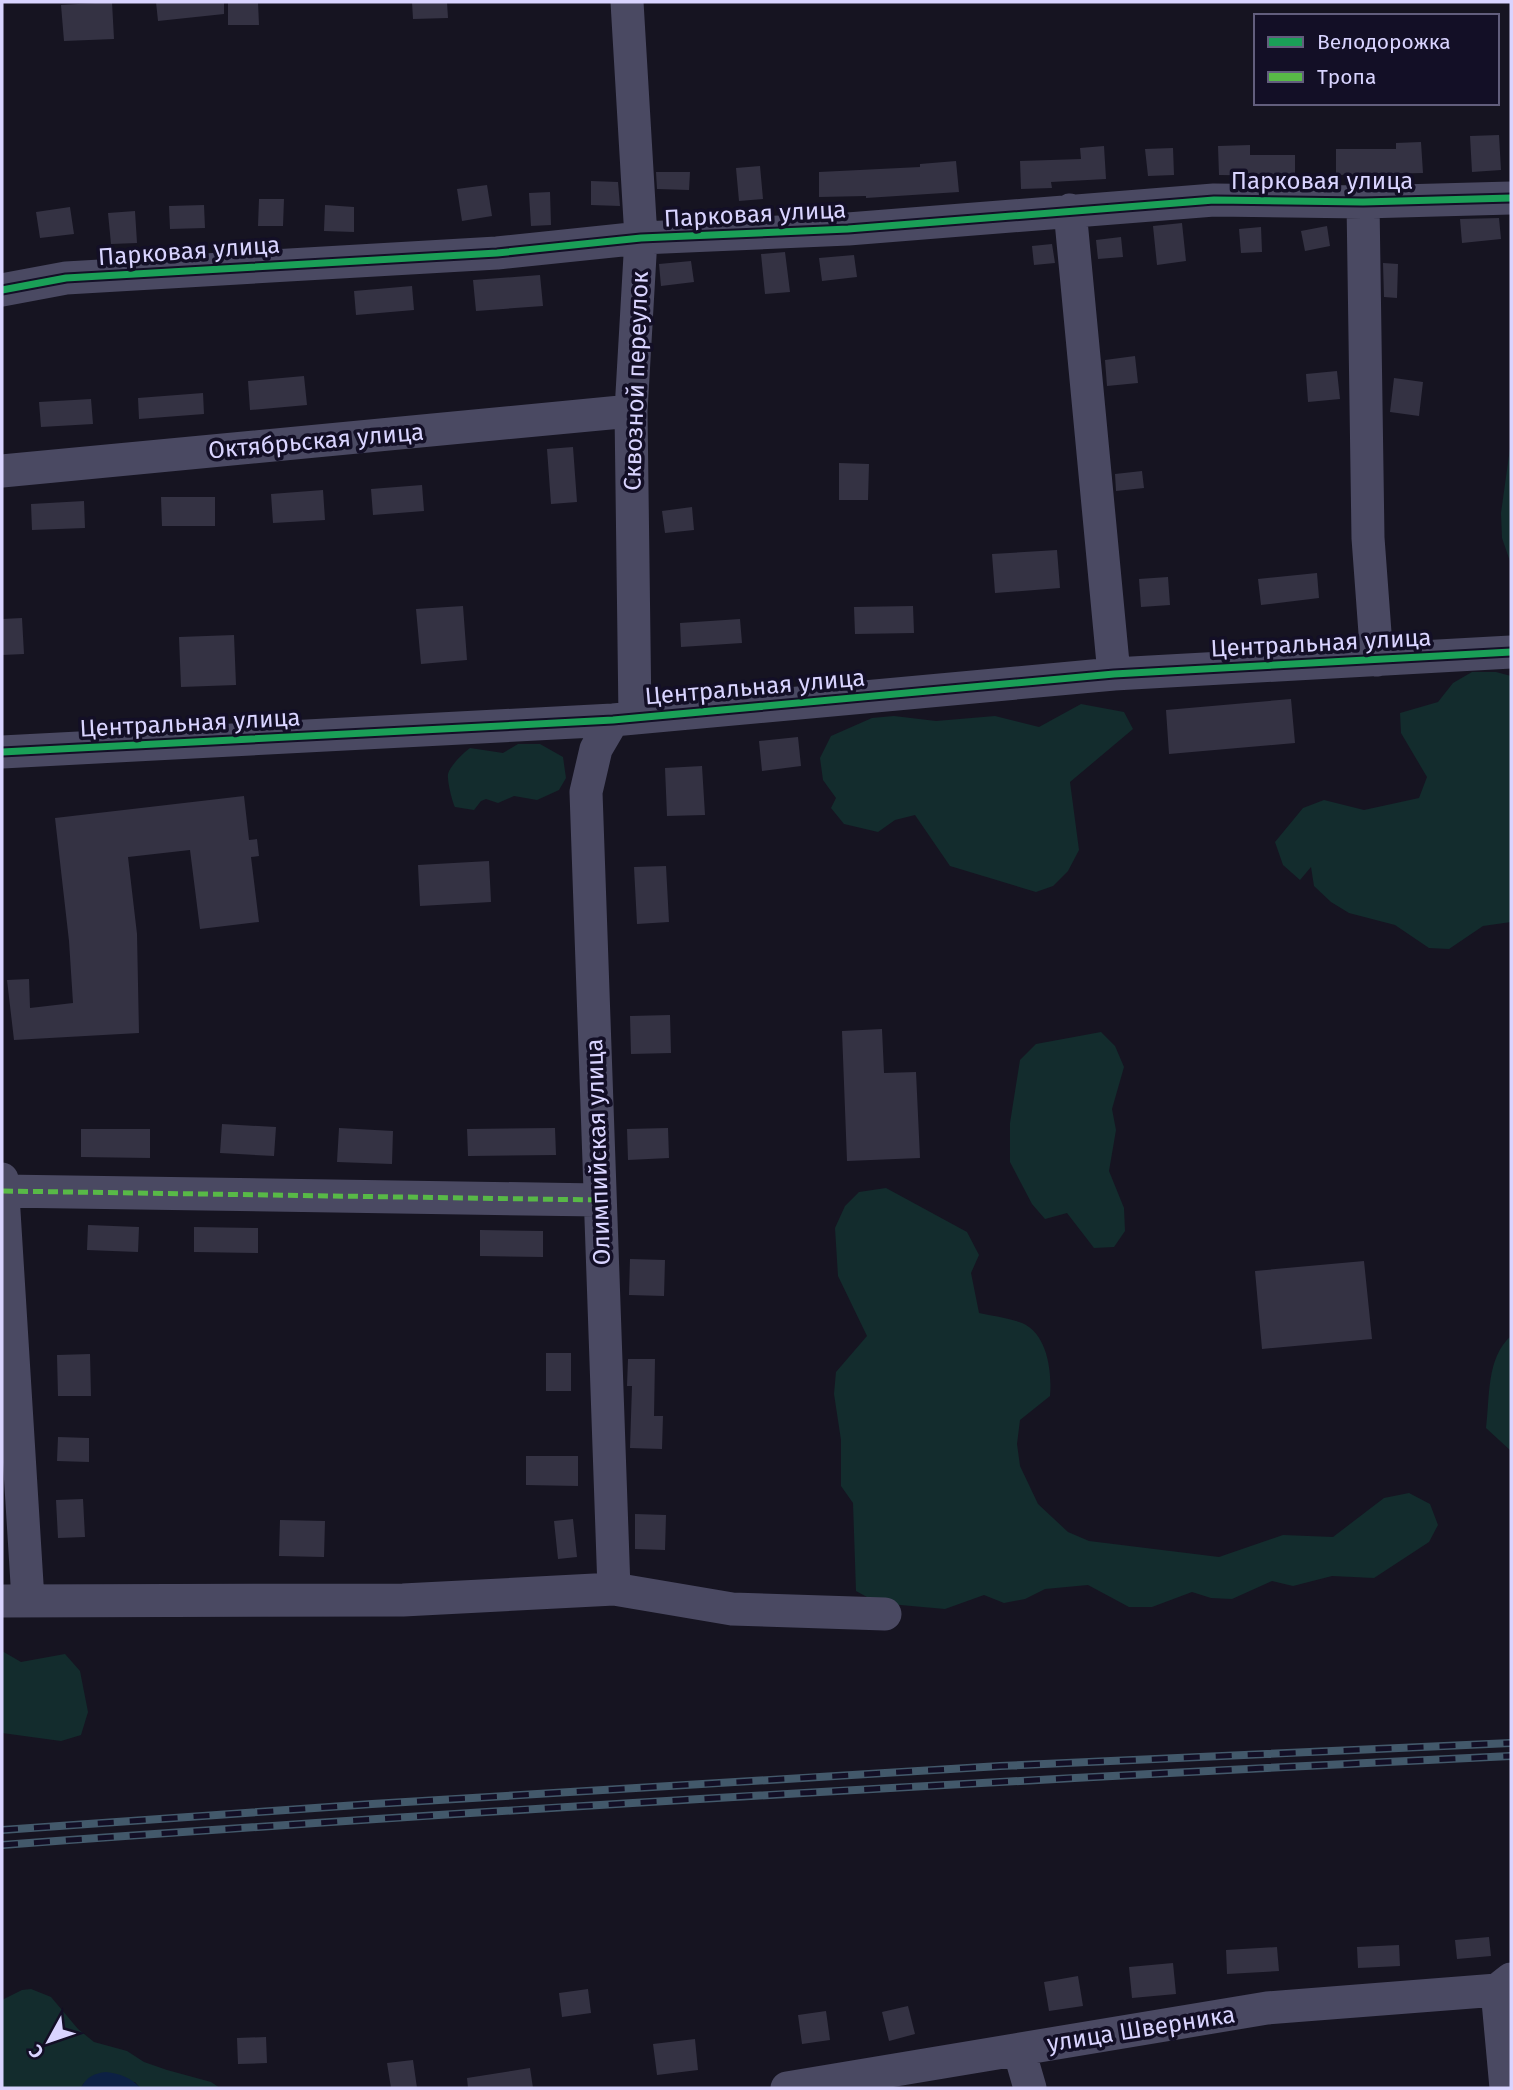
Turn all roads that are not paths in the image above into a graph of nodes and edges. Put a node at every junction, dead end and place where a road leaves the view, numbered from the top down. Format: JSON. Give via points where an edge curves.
{"nodes":[{"id":1,"x":627,"y":2,"type":"edge"},
{"id":2,"x":1511,"y":198,"type":"edge"},
{"id":3,"x":1363,"y":202,"type":"junction"},
{"id":4,"x":1070,"y":211,"type":"junction"},
{"id":5,"x":641,"y":238,"type":"junction"},
{"id":6,"x":2,"y":290,"type":"edge"},
{"id":7,"x":631,"y":411,"type":"junction"},
{"id":8,"x":2,"y":471,"type":"edge"},
{"id":9,"x":1511,"y":652,"type":"edge"},
{"id":10,"x":1377,"y":660,"type":"junction"},
{"id":11,"x":1114,"y":674,"type":"junction"},
{"id":12,"x":624,"y":719,"type":"junction"},
{"id":13,"x":2,"y":751,"type":"edge"},
{"id":14,"x":2,"y":1185,"type":"edge"},
{"id":15,"x":599,"y":1200,"type":"junction"},
{"id":16,"x":614,"y":1589,"type":"junction"},
{"id":17,"x":15,"y":1600,"type":"edge"},
{"id":18,"x":885,"y":1614,"type":"dead end"},
{"id":19,"x":1504,"y":1984,"type":"edge"},
{"id":20,"x":1019,"y":2050,"type":"junction"},
{"id":21,"x":787,"y":2088,"type":"edge"},
{"id":22,"x":1030,"y":2088,"type":"edge"},
{"id":23,"x":1506,"y":2088,"type":"edge"}],
"edges":[{"from":1,"to":5,"type":"street","name":"Сквозной переулок"},
{"from":2,"to":3,"type":"street","name":"Парковая улица"},
{"from":3,"to":4,"type":"street","name":"Парковая улица","via":[[1214,200]]},
{"from":3,"to":10,"type":"street","via":[[1368,538]]},
{"from":4,"to":5,"type":"street","name":"Парковая улица","via":[[848,229]]},
{"from":4,"to":11,"type":"street"},
{"from":5,"to":6,"type":"street","name":"Парковая улица","via":[[497,253],[66,278]]},
{"from":5,"to":7,"type":"street","name":"Сквозной переулок"},
{"from":7,"to":8,"type":"street","name":"Октябрьская улица"},
{"from":7,"to":12,"type":"street","name":"Сквозной переулок"},
{"from":9,"to":10,"type":"street","name":"Центральная улица"},
{"from":10,"to":11,"type":"street","name":"Центральная улица"},
{"from":11,"to":12,"type":"street","name":"Центральная улица"},
{"from":12,"to":13,"type":"street","name":"Центральная улица"},
{"from":12,"to":15,"type":"street","name":"Олимпийская улица","via":[[596,750],[586,792]]},
{"from":14,"to":15,"type":"street"},
{"from":14,"to":17,"type":"street"},
{"from":15,"to":16,"type":"street","name":"Олимпийская улица"},
{"from":16,"to":17,"type":"street","via":[[403,1600]]},
{"from":16,"to":18,"type":"street","via":[[732,1609]]},
{"from":19,"to":20,"type":"street","name":"улица Шверника","via":[[1267,2008]]},
{"from":19,"to":23,"type":"street"},
{"from":20,"to":21,"type":"street","name":"улица Шверника"},
{"from":20,"to":22,"type":"street"}]}
